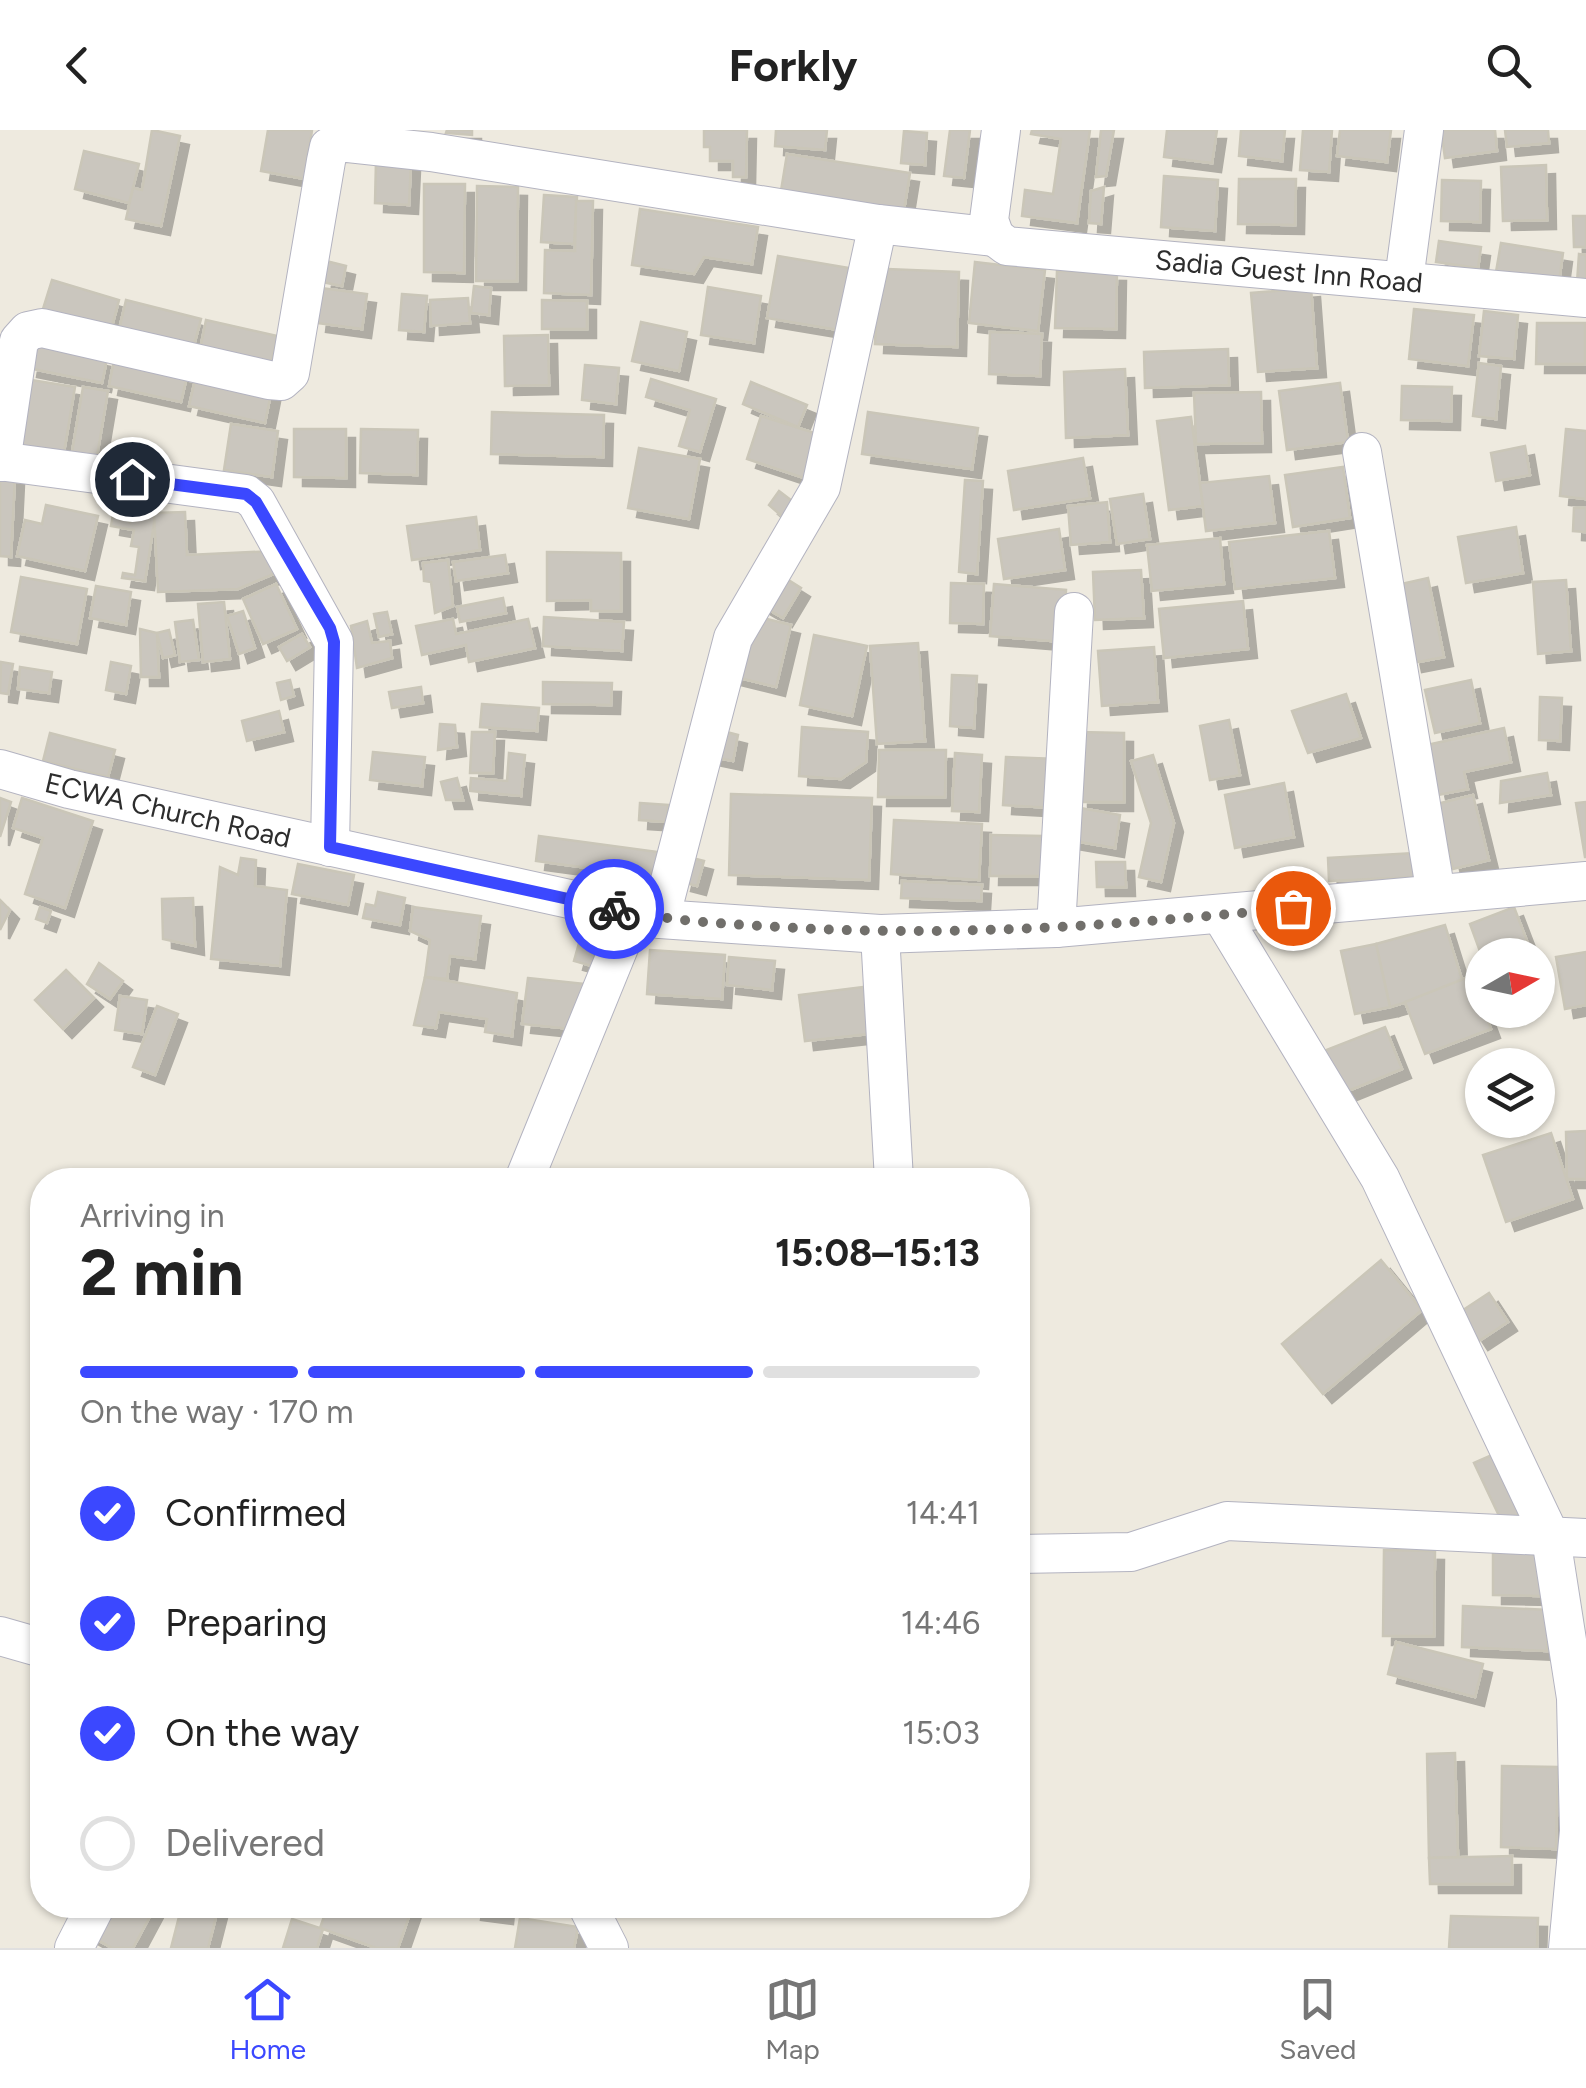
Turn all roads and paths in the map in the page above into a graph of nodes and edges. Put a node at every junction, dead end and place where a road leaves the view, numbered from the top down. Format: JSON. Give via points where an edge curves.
{"nodes":[{"id":1,"x":1001,"y":130,"type":"edge"},
{"id":2,"x":1424,"y":130,"type":"edge"},
{"id":3,"x":432,"y":141,"type":"edge"},
{"id":4,"x":878,"y":224,"type":"junction"},
{"id":5,"x":995,"y":237,"type":"junction"},
{"id":6,"x":1404,"y":280,"type":"junction"},
{"id":7,"x":1586,"y":298,"type":"edge"},
{"id":8,"x":1362,"y":452,"type":"dead end"},
{"id":9,"x":1,"y":461,"type":"edge"},
{"id":10,"x":1074,"y":612,"type":"dead end"},
{"id":11,"x":0,"y":769,"type":"edge"},
{"id":12,"x":330,"y":847,"type":"junction"},
{"id":13,"x":1586,"y":881,"type":"edge"},
{"id":14,"x":1436,"y":894,"type":"junction"},
{"id":15,"x":1221,"y":915,"type":"junction"},
{"id":16,"x":647,"y":916,"type":"junction"},
{"id":17,"x":1056,"y":928,"type":"junction"},
{"id":18,"x":880,"y":934,"type":"junction"},
{"id":19,"x":530,"y":1168,"type":"edge"},
{"id":20,"x":893,"y":1168,"type":"edge"},
{"id":21,"x":1569,"y":1538,"type":"edge"},
{"id":22,"x":1030,"y":1554,"type":"edge"},
{"id":23,"x":0,"y":1636,"type":"edge"},
{"id":24,"x":30,"y":1645,"type":"edge"},
{"id":25,"x":89,"y":1918,"type":"edge"},
{"id":26,"x":594,"y":1918,"type":"edge"},
{"id":27,"x":74,"y":1948,"type":"edge"},
{"id":28,"x":609,"y":1948,"type":"edge"},
{"id":29,"x":1568,"y":1948,"type":"edge"}],
"edges":[{"from":1,"to":5,"type":"street","via":[[990,220]]},
{"from":2,"to":6,"type":"street"},
{"from":3,"to":4,"type":"street","name":"Sadia Guest Inn Road"},
{"from":3,"to":9,"type":"street","name":"Sadia Guest Inn Road","via":[[330,147],[290,373],[281,381],[42,328],[28,331],[19,341]]},
{"from":4,"to":5,"type":"street","name":"Sadia Guest Inn Road"},
{"from":4,"to":16,"type":"street","via":[[821,488],[733,638]]},
{"from":5,"to":6,"type":"street","name":"Sadia Guest Inn Road","via":[[1007,246]]},
{"from":6,"to":7,"type":"street","name":"Sadia Guest Inn Road"},
{"from":8,"to":14,"type":"street"},
{"from":9,"to":12,"type":"street","via":[[246,494],[256,502],[334,642]]},
{"from":10,"to":17,"type":"street"},
{"from":11,"to":12,"type":"street","name":"ECWA Church Road"},
{"from":12,"to":16,"type":"street","name":"ECWA Church Road"},
{"from":13,"to":14,"type":"street","name":"ECWA Church Road"},
{"from":14,"to":15,"type":"street","name":"ECWA Church Road"},
{"from":15,"to":17,"type":"street","name":"ECWA Church Road"},
{"from":15,"to":21,"type":"street","via":[[1380,1178]]},
{"from":16,"to":18,"type":"street","name":"ECWA Church Road"},
{"from":16,"to":19,"type":"street"},
{"from":17,"to":18,"type":"street","name":"ECWA Church Road"},
{"from":18,"to":20,"type":"street"},
{"from":21,"to":22,"type":"street","via":[[1227,1521],[1131,1552]]},
{"from":21,"to":29,"type":"street","via":[[1579,1831]]},
{"from":23,"to":24,"type":"street"},
{"from":25,"to":27,"type":"street"},
{"from":26,"to":28,"type":"street"}]}
